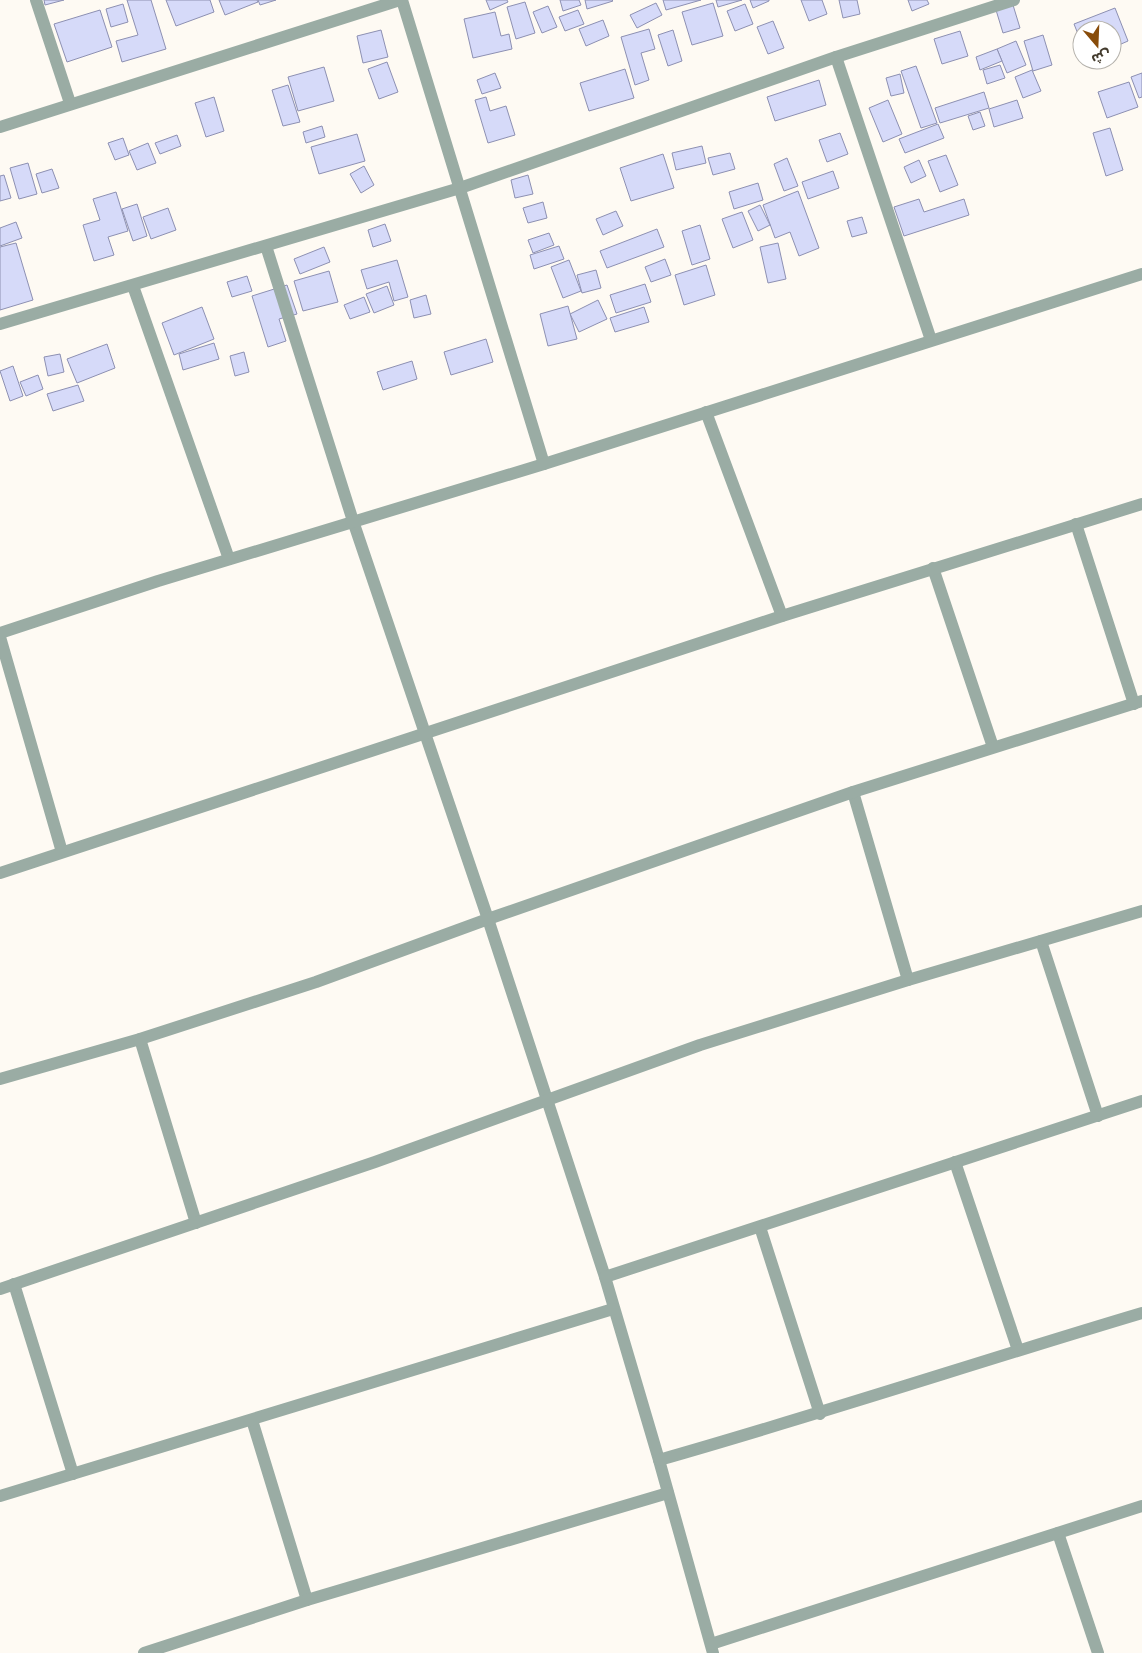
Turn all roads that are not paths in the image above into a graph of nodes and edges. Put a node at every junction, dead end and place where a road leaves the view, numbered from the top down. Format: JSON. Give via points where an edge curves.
{"nodes":[{"id":1,"x":36,"y":0,"type":"edge"},
{"id":2,"x":401,"y":0,"type":"edge"},
{"id":3,"x":1014,"y":0,"type":"edge"},
{"id":4,"x":836,"y":57,"type":"junction"},
{"id":5,"x":70,"y":103,"type":"junction"},
{"id":6,"x":0,"y":127,"type":"edge"},
{"id":7,"x":460,"y":188,"type":"junction"},
{"id":8,"x":266,"y":246,"type":"junction"},
{"id":9,"x":1142,"y":274,"type":"edge"},
{"id":10,"x":133,"y":286,"type":"junction"},
{"id":11,"x":0,"y":324,"type":"edge"},
{"id":12,"x":931,"y":340,"type":"junction"},
{"id":13,"x":706,"y":412,"type":"junction"},
{"id":14,"x":544,"y":464,"type":"junction"},
{"id":15,"x":1142,"y":504,"type":"edge"},
{"id":16,"x":353,"y":521,"type":"junction"},
{"id":17,"x":1076,"y":524,"type":"junction"},
{"id":18,"x":230,"y":560,"type":"junction"},
{"id":19,"x":932,"y":568,"type":"junction"},
{"id":20,"x":782,"y":616,"type":"junction"},
{"id":21,"x":0,"y":633,"type":"edge"},
{"id":22,"x":0,"y":637,"type":"edge"},
{"id":23,"x":1138,"y":702,"type":"edge"},
{"id":24,"x":424,"y":733,"type":"junction"},
{"id":25,"x":993,"y":747,"type":"junction"},
{"id":26,"x":853,"y":792,"type":"junction"},
{"id":27,"x":62,"y":852,"type":"junction"},
{"id":28,"x":0,"y":873,"type":"edge"},
{"id":29,"x":1142,"y":911,"type":"edge"},
{"id":30,"x":488,"y":919,"type":"junction"},
{"id":31,"x":1041,"y":941,"type":"junction"},
{"id":32,"x":908,"y":980,"type":"junction"},
{"id":33,"x":140,"y":1039,"type":"junction"},
{"id":34,"x":0,"y":1079,"type":"edge"},
{"id":35,"x":545,"y":1100,"type":"junction"},
{"id":36,"x":1142,"y":1102,"type":"edge"},
{"id":37,"x":1098,"y":1116,"type":"junction"},
{"id":38,"x":955,"y":1162,"type":"junction"},
{"id":39,"x":196,"y":1223,"type":"junction"},
{"id":40,"x":760,"y":1227,"type":"junction"},
{"id":41,"x":604,"y":1277,"type":"junction"},
{"id":42,"x":14,"y":1284,"type":"junction"},
{"id":43,"x":0,"y":1289,"type":"edge"},
{"id":44,"x":613,"y":1309,"type":"junction"},
{"id":45,"x":1142,"y":1313,"type":"edge"},
{"id":46,"x":1018,"y":1350,"type":"junction"},
{"id":47,"x":820,"y":1414,"type":"junction"},
{"id":48,"x":252,"y":1420,"type":"junction"},
{"id":49,"x":659,"y":1460,"type":"junction"},
{"id":50,"x":73,"y":1474,"type":"junction"},
{"id":51,"x":668,"y":1493,"type":"junction"},
{"id":52,"x":0,"y":1496,"type":"edge"},
{"id":53,"x":1142,"y":1506,"type":"edge"},
{"id":54,"x":1058,"y":1533,"type":"junction"},
{"id":55,"x":307,"y":1600,"type":"junction"},
{"id":56,"x":712,"y":1648,"type":"edge"},
{"id":57,"x":144,"y":1653,"type":"edge"},
{"id":58,"x":1098,"y":1653,"type":"edge"}],
"edges":[{"from":1,"to":5,"type":"street"},
{"from":2,"to":5,"type":"street"},
{"from":2,"to":7,"type":"street"},
{"from":3,"to":4,"type":"street"},
{"from":4,"to":7,"type":"street"},
{"from":4,"to":12,"type":"street"},
{"from":5,"to":6,"type":"street"},
{"from":7,"to":8,"type":"street"},
{"from":7,"to":14,"type":"street"},
{"from":8,"to":10,"type":"street"},
{"from":8,"to":16,"type":"street"},
{"from":9,"to":12,"type":"street"},
{"from":10,"to":11,"type":"street"},
{"from":10,"to":18,"type":"street"},
{"from":12,"to":13,"type":"street"},
{"from":13,"to":14,"type":"street"},
{"from":13,"to":20,"type":"street"},
{"from":14,"to":16,"type":"street"},
{"from":15,"to":17,"type":"street"},
{"from":16,"to":18,"type":"street"},
{"from":16,"to":24,"type":"street"},
{"from":17,"to":19,"type":"street"},
{"from":17,"to":23,"type":"street"},
{"from":18,"to":21,"type":"street"},
{"from":19,"to":20,"type":"street"},
{"from":19,"to":25,"type":"street"},
{"from":20,"to":24,"type":"street"},
{"from":22,"to":27,"type":"street"},
{"from":23,"to":25,"type":"street"},
{"from":24,"to":27,"type":"street"},
{"from":24,"to":30,"type":"street"},
{"from":25,"to":26,"type":"street"},
{"from":26,"to":30,"type":"street"},
{"from":26,"to":32,"type":"street"},
{"from":27,"to":28,"type":"street"},
{"from":29,"to":31,"type":"street"},
{"from":30,"to":33,"type":"street","via":[[316,982]]},
{"from":30,"to":35,"type":"street"},
{"from":31,"to":32,"type":"street"},
{"from":31,"to":37,"type":"street"},
{"from":32,"to":35,"type":"street","via":[[700,1045]]},
{"from":33,"to":34,"type":"street"},
{"from":33,"to":39,"type":"street"},
{"from":35,"to":39,"type":"street"},
{"from":35,"to":41,"type":"street"},
{"from":36,"to":37,"type":"street"},
{"from":37,"to":38,"type":"street"},
{"from":38,"to":40,"type":"street"},
{"from":38,"to":46,"type":"street"},
{"from":39,"to":42,"type":"street"},
{"from":40,"to":41,"type":"street"},
{"from":40,"to":47,"type":"street"},
{"from":41,"to":44,"type":"street"},
{"from":42,"to":43,"type":"street"},
{"from":42,"to":50,"type":"street"},
{"from":44,"to":48,"type":"street"},
{"from":44,"to":49,"type":"street"},
{"from":45,"to":46,"type":"street"},
{"from":46,"to":47,"type":"street"},
{"from":47,"to":49,"type":"street"},
{"from":48,"to":50,"type":"street"},
{"from":48,"to":55,"type":"street"},
{"from":49,"to":51,"type":"street"},
{"from":50,"to":52,"type":"street"},
{"from":51,"to":55,"type":"street"},
{"from":51,"to":56,"type":"street"},
{"from":53,"to":54,"type":"street"},
{"from":54,"to":56,"type":"street"},
{"from":54,"to":58,"type":"street"},
{"from":55,"to":57,"type":"street"}]}
